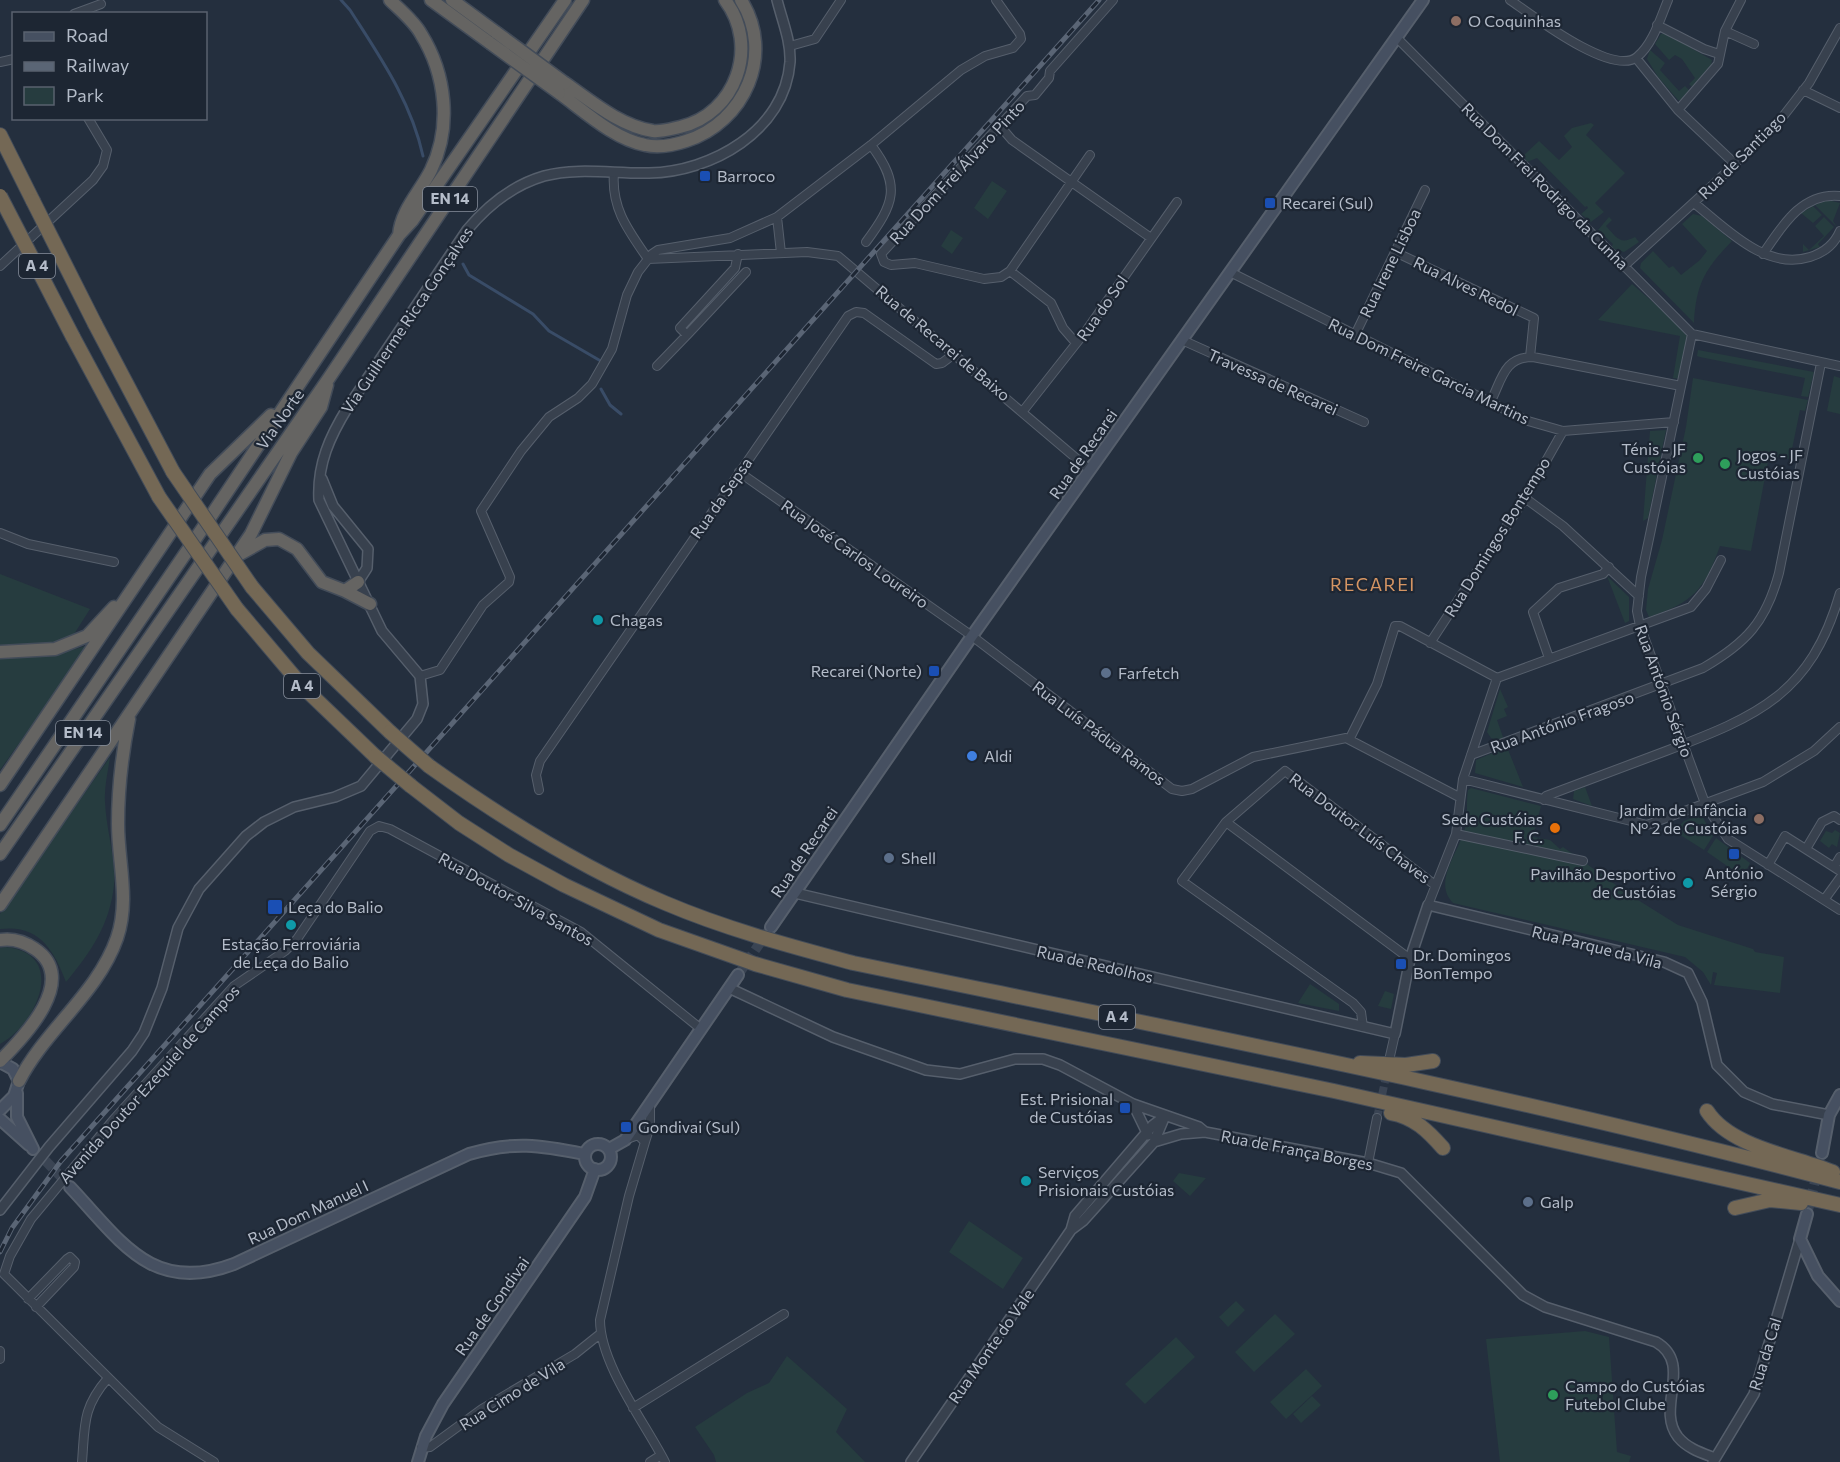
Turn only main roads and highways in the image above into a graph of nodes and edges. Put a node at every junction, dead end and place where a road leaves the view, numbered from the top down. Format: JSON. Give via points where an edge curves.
{"nodes":[{"id":1,"x":390,"y":0,"type":"edge"},
{"id":2,"x":431,"y":0,"type":"edge"},
{"id":3,"x":452,"y":0,"type":"edge"},
{"id":4,"x":565,"y":0,"type":"edge"},
{"id":5,"x":584,"y":0,"type":"edge"},
{"id":6,"x":592,"y":0,"type":"edge"},
{"id":7,"x":725,"y":0,"type":"edge"},
{"id":8,"x":741,"y":0,"type":"edge"},
{"id":9,"x":1423,"y":0,"type":"edge"},
{"id":10,"x":570,"y":20,"type":"junction"},
{"id":11,"x":493,"y":38,"type":"junction"},
{"id":12,"x":562,"y":88,"type":"junction"},
{"id":13,"x":0,"y":135,"type":"edge"},
{"id":14,"x":0,"y":196,"type":"edge"},
{"id":15,"x":399,"y":235,"type":"junction"},
{"id":16,"x":329,"y":378,"type":"junction"},
{"id":17,"x":288,"y":399,"type":"junction"},
{"id":18,"x":236,"y":556,"type":"junction"},
{"id":19,"x":358,"y":582,"type":"road end"},
{"id":20,"x":130,"y":588,"type":"junction"},
{"id":21,"x":345,"y":591,"type":"junction"},
{"id":22,"x":370,"y":604,"type":"road end"},
{"id":23,"x":0,"y":652,"type":"edge"},
{"id":24,"x":130,"y":714,"type":"junction"},
{"id":25,"x":0,"y":785,"type":"edge"},
{"id":26,"x":0,"y":825,"type":"edge"},
{"id":27,"x":0,"y":854,"type":"edge"},
{"id":28,"x":0,"y":905,"type":"edge"},
{"id":29,"x":771,"y":927,"type":"tunnel mouth"},
{"id":30,"x":0,"y":940,"type":"edge"},
{"id":31,"x":738,"y":975,"type":"tunnel mouth"},
{"id":32,"x":1433,"y":1060,"type":"dead end"},
{"id":33,"x":0,"y":1062,"type":"edge"},
{"id":34,"x":1340,"y":1064,"type":"junction"},
{"id":35,"x":18,"y":1086,"type":"junction"},
{"id":36,"x":1334,"y":1091,"type":"junction"},
{"id":37,"x":1840,"y":1095,"type":"edge"},
{"id":38,"x":0,"y":1110,"type":"edge"},
{"id":39,"x":1707,"y":1111,"type":"dead end"},
{"id":40,"x":0,"y":1119,"type":"edge"},
{"id":41,"x":1443,"y":1148,"type":"dead end"},
{"id":42,"x":609,"y":1149,"type":"junction"},
{"id":43,"x":1822,"y":1153,"type":"tunnel mouth"},
{"id":44,"x":584,"y":1154,"type":"junction"},
{"id":45,"x":595,"y":1169,"type":"junction"},
{"id":46,"x":1840,"y":1176,"type":"edge"},
{"id":47,"x":1840,"y":1182,"type":"edge"},
{"id":48,"x":70,"y":1187,"type":"tunnel mouth"},
{"id":49,"x":1821,"y":1200,"type":"junction"},
{"id":50,"x":1840,"y":1205,"type":"edge"},
{"id":51,"x":1735,"y":1208,"type":"dead end"},
{"id":52,"x":1807,"y":1214,"type":"tunnel mouth"},
{"id":53,"x":1840,"y":1302,"type":"edge"},
{"id":54,"x":418,"y":1462,"type":"edge"}],
"edges":[{"from":1,"to":15,"type":"highway","via":[[421,33],[433,59],[445,112],[432,168],[400,219]]},
{"from":2,"to":11,"type":"highway"},
{"from":3,"to":11,"type":"highway"},
{"from":4,"to":15,"type":"highway","name":"Via Norte","number":"EN 14"},
{"from":5,"to":10,"type":"highway","name":"Via Norte","number":"EN 14"},
{"from":6,"to":10,"type":"highway"},
{"from":7,"to":12,"type":"highway","via":[[740,36],[740,66],[728,95],[697,122],[664,131],[642,128]]},
{"from":8,"to":12,"type":"highway","via":[[756,47],[749,84],[727,117],[700,137],[679,144],[645,145],[615,132]]},
{"from":9,"to":29,"type":"main road","name":"Rua de Recarei","via":[[972,636]]},
{"from":10,"to":16,"type":"highway","name":"Via Norte","number":"EN 14"},
{"from":11,"to":12,"type":"highway","bridge":true},
{"from":13,"to":34,"type":"highway","number":"A 4","bridge":true,"via":[[172,472],[252,587],[308,654],[429,766],[513,822],[626,885],[666,904],[774,941],[853,963]]},
{"from":14,"to":36,"type":"highway","number":"A 4","bridge":true,"via":[[159,497],[237,609],[303,687],[375,756],[499,849],[659,930],[754,964],[847,990]]},
{"from":15,"to":17,"type":"highway","name":"Via Norte","number":"EN 14"},
{"from":16,"to":18,"type":"highway","via":[[321,407],[291,453]]},
{"from":16,"to":27,"type":"highway","name":"Via Norte","number":"EN 14"},
{"from":17,"to":20,"type":"highway","via":[[210,474]]},
{"from":17,"to":26,"type":"highway","name":"Via Norte","number":"EN 14"},
{"from":18,"to":21,"type":"highway","via":[[265,540],[279,538],[297,549],[322,582]]},
{"from":18,"to":24,"type":"highway"},
{"from":19,"to":21,"type":"highway"},
{"from":20,"to":23,"type":"highway","via":[[87,636],[55,649]]},
{"from":20,"to":25,"type":"highway","via":[[118,612]]},
{"from":21,"to":22,"type":"highway"},
{"from":24,"to":28,"type":"highway"},
{"from":24,"to":35,"type":"highway","via":[[119,770],[123,898],[116,939],[96,976],[28,1063]]},
{"from":30,"to":33,"type":"highway","via":[[18,941],[39,951],[52,977],[44,1009]]},
{"from":31,"to":42,"type":"main road","name":"Rua de Gondivai","via":[[625,1140]]},
{"from":32,"to":34,"type":"highway","via":[[1406,1065]]},
{"from":33,"to":35,"type":"main road","via":[[13,1069]]},
{"from":34,"to":47,"type":"highway","number":"A 4","via":[[1711,1147]]},
{"from":35,"to":38,"type":"main road"},
{"from":35,"to":40,"type":"main road","via":[[17,1117],[33,1149]]},
{"from":36,"to":41,"type":"highway","via":[[1364,1107],[1404,1115],[1427,1130]]},
{"from":36,"to":49,"type":"highway","number":"A 4"},
{"from":37,"to":43,"type":"main road","via":[[1829,1115]]},
{"from":39,"to":46,"type":"highway","via":[[1724,1131],[1746,1143],[1801,1159]]},
{"from":42,"to":44,"type":"main road","name":"Rua de Gondivai","via":[[596,1144]]},
{"from":42,"to":45,"type":"main road","name":"Rua de Gondivai","via":[[609,1164]]},
{"from":44,"to":45,"type":"main road","via":[[586,1163]]},
{"from":44,"to":48,"type":"main road","name":"Rua Dom Manuel I","via":[[526,1144],[496,1146],[469,1154],[234,1264],[197,1275],[171,1273],[147,1262]]},
{"from":45,"to":54,"type":"main road","name":"Rua de Gondivai","via":[[585,1197],[443,1404]]},
{"from":49,"to":50,"type":"highway","number":"A 4"},
{"from":49,"to":51,"type":"highway","via":[[1770,1200]]},
{"from":52,"to":53,"type":"main road","via":[[1800,1239],[1818,1276]]}]}
